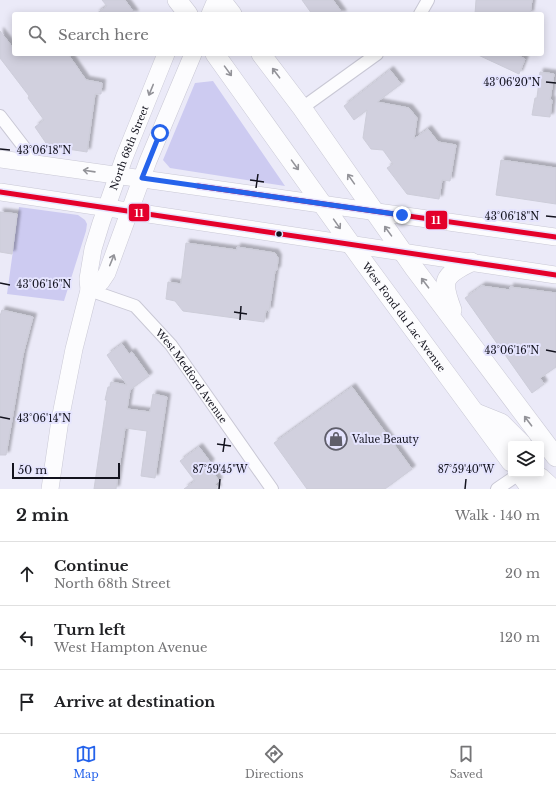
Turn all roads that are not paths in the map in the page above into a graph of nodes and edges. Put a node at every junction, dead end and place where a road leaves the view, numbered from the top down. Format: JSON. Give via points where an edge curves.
{"nodes":[{"id":1,"x":216,"y":0,"type":"edge"},
{"id":2,"x":221,"y":0,"type":"edge"},
{"id":3,"x":428,"y":0,"type":"edge"},
{"id":4,"x":211,"y":12,"type":"edge"},
{"id":5,"x":230,"y":12,"type":"edge"},
{"id":6,"x":421,"y":12,"type":"edge"},
{"id":7,"x":165,"y":56,"type":"edge"},
{"id":8,"x":192,"y":56,"type":"edge"},
{"id":9,"x":217,"y":56,"type":"edge"},
{"id":10,"x":263,"y":56,"type":"edge"},
{"id":11,"x":374,"y":56,"type":"edge"},
{"id":12,"x":302,"y":108,"type":"junction"},
{"id":13,"x":0,"y":116,"type":"edge"},
{"id":14,"x":0,"y":159,"type":"edge"},
{"id":15,"x":37,"y":164,"type":"junction"},
{"id":16,"x":118,"y":175,"type":"junction"},
{"id":17,"x":142,"y":178,"type":"junction"},
{"id":18,"x":0,"y":192,"type":"edge"},
{"id":19,"x":323,"y":203,"type":"junction"},
{"id":20,"x":106,"y":208,"type":"junction"},
{"id":21,"x":129,"y":211,"type":"junction"},
{"id":22,"x":373,"y":211,"type":"junction"},
{"id":23,"x":556,"y":236,"type":"edge"},
{"id":24,"x":352,"y":244,"type":"junction"},
{"id":25,"x":404,"y":252,"type":"junction"},
{"id":26,"x":471,"y":262,"type":"junction"},
{"id":27,"x":556,"y":275,"type":"edge"},
{"id":28,"x":89,"y":290,"type":"junction"},
{"id":29,"x":457,"y":325,"type":"junction"},
{"id":30,"x":476,"y":413,"type":"junction"},
{"id":31,"x":519,"y":441,"type":"edge"},
{"id":32,"x":551,"y":453,"type":"edge"},
{"id":33,"x":508,"y":458,"type":"edge"},
{"id":34,"x":515,"y":477,"type":"edge"},
{"id":35,"x":522,"y":477,"type":"edge"},
{"id":36,"x":539,"y":477,"type":"edge"},
{"id":37,"x":50,"y":489,"type":"edge"},
{"id":38,"x":272,"y":489,"type":"edge"},
{"id":39,"x":497,"y":489,"type":"edge"},
{"id":40,"x":531,"y":489,"type":"edge"},
{"id":41,"x":553,"y":489,"type":"edge"}],
"edges":[{"from":1,"to":4,"type":"main road"},
{"from":2,"to":5,"type":"main road"},
{"from":3,"to":6,"type":"street"},
{"from":7,"to":16,"type":"main road","name":"North 68th Street","one_way":true},
{"from":8,"to":17,"type":"main road"},
{"from":9,"to":19,"type":"main road","name":"West Fond du Lac Avenue","one_way":true},
{"from":12,"to":10,"type":"main road","one_way":true},
{"from":11,"to":12,"type":"street"},
{"from":22,"to":12,"type":"main road","one_way":true},
{"from":13,"to":15,"type":"street"},
{"from":14,"to":15,"type":"main road"},
{"from":16,"to":15,"type":"main road","one_way":true},
{"from":16,"to":17,"type":"main road"},
{"from":16,"to":20,"type":"main road","name":"North 68th Street"},
{"from":17,"to":19,"type":"main road"},
{"from":17,"to":21,"type":"main road"},
{"from":18,"to":20,"type":"main road"},
{"from":19,"to":22,"type":"main road"},
{"from":19,"to":24,"type":"main road","name":"West Fond du Lac Avenue","one_way":true},
{"from":20,"to":21,"type":"main road"},
{"from":20,"to":28,"type":"main road","name":"North 68th Street","via":[[90,263]]},
{"from":21,"to":24,"type":"main road"},
{"from":28,"to":21,"type":"main road","one_way":true,"via":[[107,273]]},
{"from":22,"to":23,"type":"main road"},
{"from":25,"to":22,"type":"main road","one_way":true},
{"from":24,"to":25,"type":"main road"},
{"from":24,"to":30,"type":"main road","name":"West Fond du Lac Avenue"},
{"from":25,"to":26,"type":"main road"},
{"from":29,"to":25,"type":"main road","one_way":true},
{"from":26,"to":27,"type":"main road"},
{"from":26,"to":29,"type":"main road","via":[[451,274],[445,283],[445,292]]},
{"from":28,"to":37,"type":"main road","name":"North 68th Street","via":[[72,356]]},
{"from":28,"to":38,"type":"street","name":"West Medford Avenue","via":[[135,306],[171,345]]},
{"from":32,"to":29,"type":"main road","one_way":true},
{"from":30,"to":31,"type":"main road","via":[[501,423]]},
{"from":30,"to":33,"type":"main road","name":"West Fond du Lac Avenue"},
{"from":34,"to":39,"type":"street"},
{"from":35,"to":40,"type":"main road"},
{"from":36,"to":41,"type":"main road"}]}
